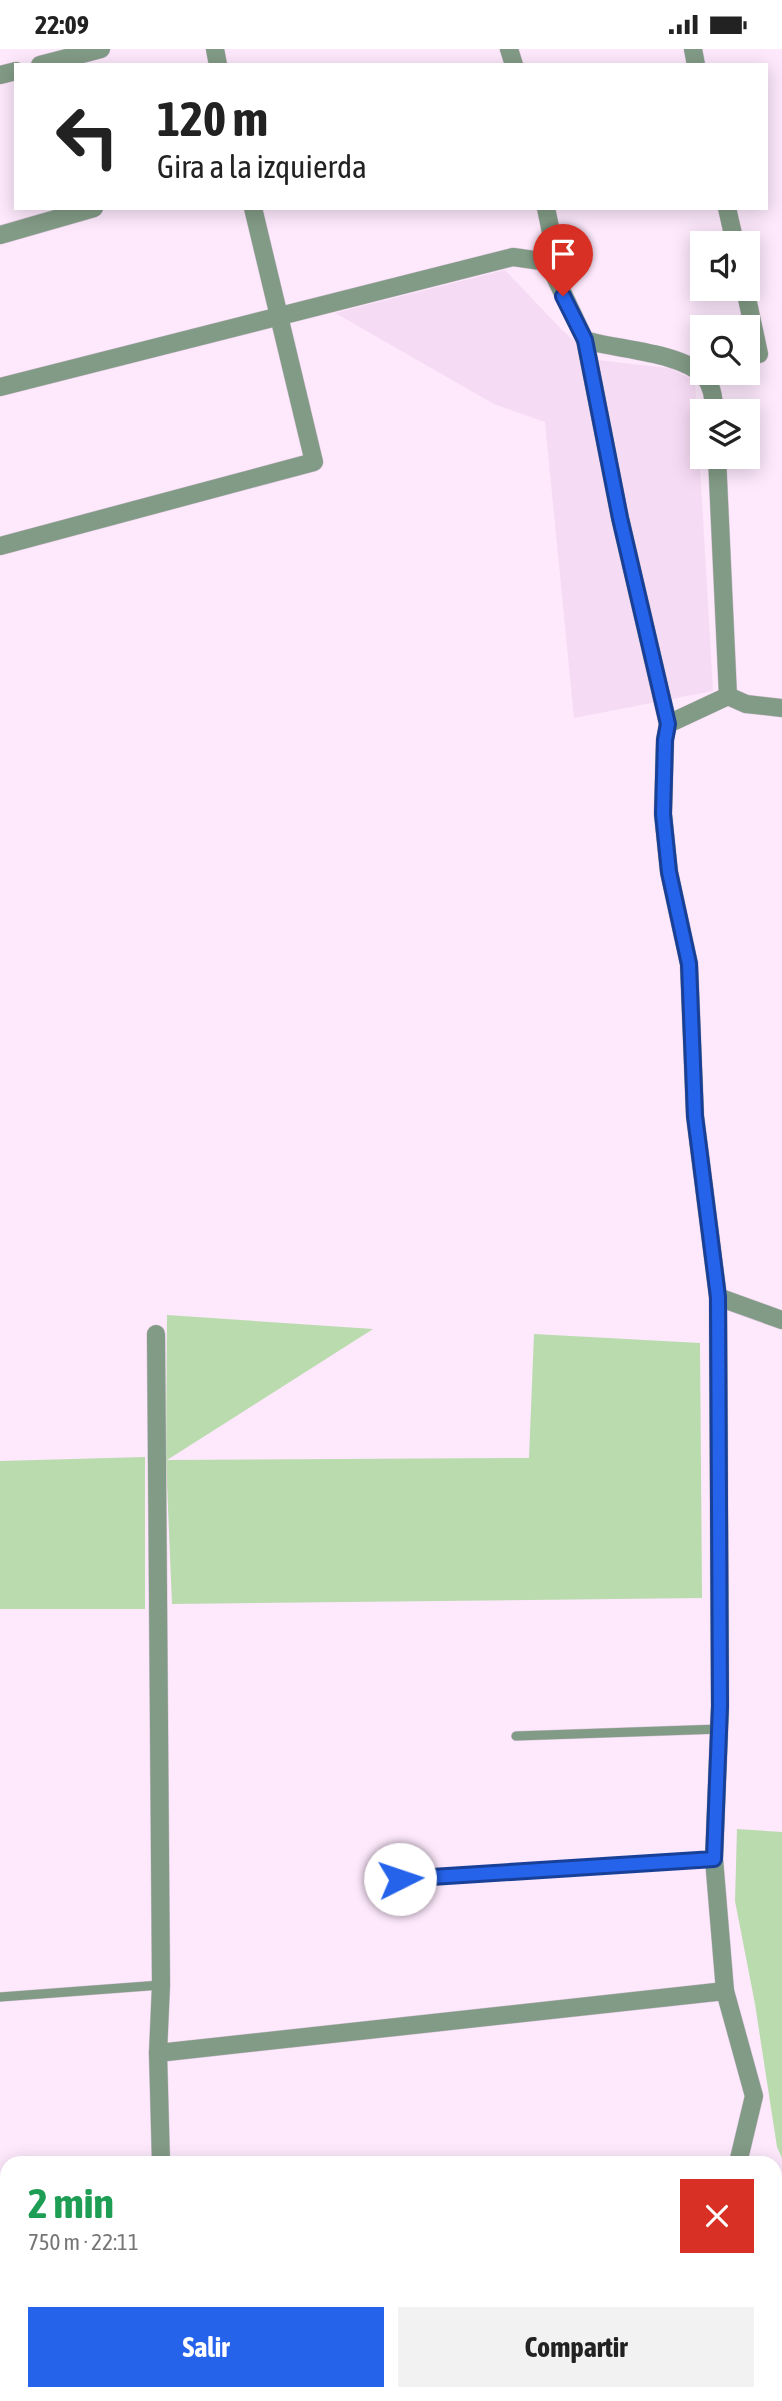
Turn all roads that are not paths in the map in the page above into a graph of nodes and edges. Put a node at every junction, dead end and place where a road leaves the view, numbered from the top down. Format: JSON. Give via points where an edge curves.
{"nodes":[{"id":1,"x":101,"y":49,"type":"edge"},
{"id":2,"x":48,"y":63,"type":"edge"},
{"id":3,"x":87,"y":210,"type":"edge"},
{"id":4,"x":253,"y":210,"type":"edge"},
{"id":5,"x":546,"y":210,"type":"edge"},
{"id":6,"x":727,"y":210,"type":"edge"},
{"id":7,"x":732,"y":231,"type":"edge"},
{"id":8,"x":0,"y":235,"type":"edge"},
{"id":9,"x":548,"y":263,"type":"junction"},
{"id":10,"x":279,"y":317,"type":"junction"},
{"id":11,"x":585,"y":340,"type":"junction"},
{"id":12,"x":690,"y":363,"type":"edge"},
{"id":13,"x":0,"y":387,"type":"edge"},
{"id":14,"x":718,"y":469,"type":"edge"},
{"id":15,"x":0,"y":546,"type":"edge"},
{"id":16,"x":728,"y":696,"type":"junction"},
{"id":17,"x":782,"y":708,"type":"edge"},
{"id":18,"x":668,"y":724,"type":"junction"},
{"id":19,"x":718,"y":1297,"type":"junction"},
{"id":20,"x":782,"y":1320,"type":"edge"},
{"id":21,"x":156,"y":1334,"type":"dead end"},
{"id":22,"x":720,"y":1729,"type":"junction"},
{"id":23,"x":516,"y":1736,"type":"dead end"},
{"id":24,"x":714,"y":1859,"type":"junction"},
{"id":25,"x":400,"y":1879,"type":"dead end"},
{"id":26,"x":161,"y":1985,"type":"junction"},
{"id":27,"x":725,"y":1991,"type":"junction"},
{"id":28,"x":0,"y":1997,"type":"edge"},
{"id":29,"x":158,"y":2053,"type":"junction"},
{"id":30,"x":162,"y":2156,"type":"edge"},
{"id":31,"x":740,"y":2156,"type":"edge"}],
"edges":[{"from":1,"to":2,"type":"street"},
{"from":3,"to":8,"type":"street"},
{"from":4,"to":10,"type":"street"},
{"from":5,"to":9,"type":"street","via":[[553,242]]},
{"from":6,"to":7,"type":"street"},
{"from":9,"to":10,"type":"street","via":[[513,257]]},
{"from":9,"to":11,"type":"street"},
{"from":10,"to":13,"type":"street"},
{"from":10,"to":15,"type":"street","via":[[314,462]]},
{"from":11,"to":12,"type":"street"},
{"from":11,"to":18,"type":"street"},
{"from":14,"to":16,"type":"street"},
{"from":16,"to":17,"type":"street","via":[[746,704]]},
{"from":16,"to":18,"type":"street"},
{"from":18,"to":19,"type":"street","via":[[663,814],[669,872],[689,964],[695,1116]]},
{"from":19,"to":20,"type":"street"},
{"from":19,"to":22,"type":"street"},
{"from":21,"to":26,"type":"street"},
{"from":22,"to":23,"type":"lane"},
{"from":22,"to":24,"type":"street"},
{"from":24,"to":25,"type":"lane"},
{"from":24,"to":27,"type":"street"},
{"from":26,"to":28,"type":"lane"},
{"from":26,"to":29,"type":"street"},
{"from":27,"to":29,"type":"street"},
{"from":27,"to":31,"type":"street","via":[[754,2096]]},
{"from":29,"to":30,"type":"street"}]}
